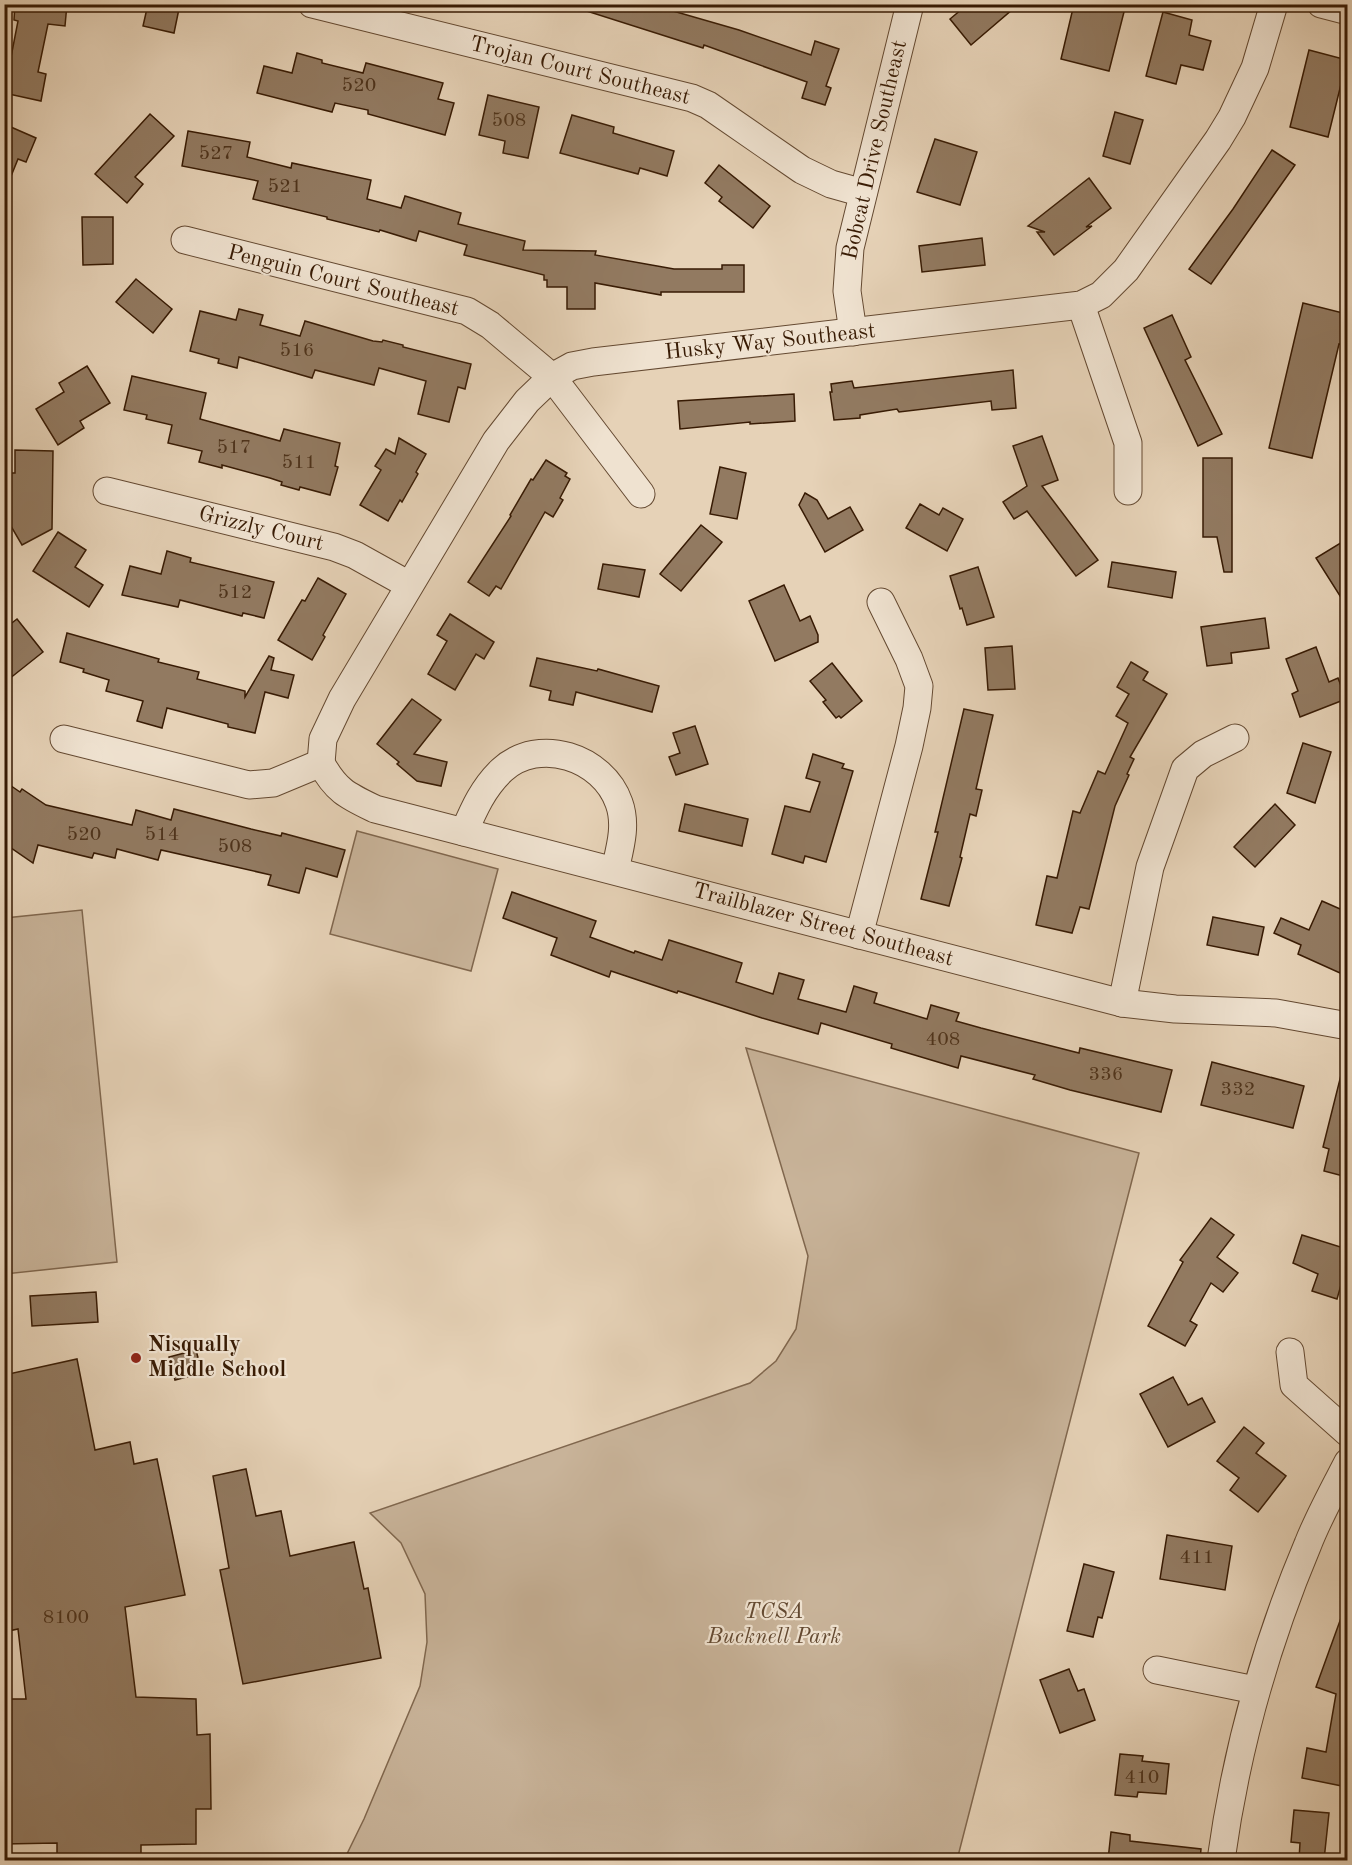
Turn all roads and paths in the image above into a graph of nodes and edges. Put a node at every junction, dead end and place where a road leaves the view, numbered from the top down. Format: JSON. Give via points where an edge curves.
{"nodes":[{"id":1,"x":312,"y":4,"type":"edge"},
{"id":2,"x":910,"y":4,"type":"edge"},
{"id":3,"x":1274,"y":4,"type":"edge"},
{"id":4,"x":1322,"y":4,"type":"edge"},
{"id":5,"x":1347,"y":11,"type":"edge"},
{"id":6,"x":863,"y":193,"type":"junction"},
{"id":7,"x":185,"y":240,"type":"dead end"},
{"id":8,"x":1081,"y":305,"type":"junction"},
{"id":9,"x":853,"y":332,"type":"junction"},
{"id":10,"x":552,"y":377,"type":"junction"},
{"id":11,"x":1128,"y":490,"type":"dead end"},
{"id":12,"x":107,"y":491,"type":"dead end"},
{"id":13,"x":640,"y":494,"type":"dead end"},
{"id":14,"x":409,"y":585,"type":"junction"},
{"id":15,"x":881,"y":602,"type":"dead end"},
{"id":16,"x":1235,"y":738,"type":"dead end"},
{"id":17,"x":64,"y":739,"type":"dead end"},
{"id":18,"x":321,"y":764,"type":"junction"},
{"id":19,"x":464,"y":832,"type":"junction"},
{"id":20,"x":615,"y":870,"type":"junction"},
{"id":21,"x":859,"y":935,"type":"junction"},
{"id":22,"x":1122,"y":1003,"type":"junction"},
{"id":23,"x":1347,"y":1026,"type":"edge"},
{"id":24,"x":1290,"y":1352,"type":"dead end"},
{"id":25,"x":1347,"y":1433,"type":"edge"},
{"id":26,"x":1347,"y":1462,"type":"edge"},
{"id":27,"x":1157,"y":1670,"type":"dead end"},
{"id":28,"x":1255,"y":1690,"type":"junction"},
{"id":29,"x":1221,"y":1860,"type":"edge"}],
"edges":[{"from":1,"to":6,"type":"street","name":"Trojan Court Southeast","via":[[692,98],[802,170]]},
{"from":2,"to":6,"type":"street","name":"Bobcat Drive Southeast"},
{"from":3,"to":8,"type":"street","name":"Husky Way Southeast","via":[[1255,68],[1218,140],[1126,270],[1101,295]]},
{"from":4,"to":5,"type":"street"},
{"from":6,"to":9,"type":"street","name":"Bobcat Drive Southeast","via":[[847,269]]},
{"from":7,"to":10,"type":"street","name":"Penguin Court Southeast","via":[[467,311],[490,325]]},
{"from":8,"to":9,"type":"street","name":"Husky Way Southeast"},
{"from":8,"to":11,"type":"street","via":[[1128,443]]},
{"from":9,"to":10,"type":"street","name":"Husky Way Southeast","via":[[593,362],[572,366]]},
{"from":10,"to":13,"type":"street","name":"Penguin Court Southeast"},
{"from":10,"to":14,"type":"street","name":"Husky Way Southeast","via":[[527,401],[496,441]]},
{"from":12,"to":14,"type":"street","name":"Grizzly Court","via":[[334,547]]},
{"from":14,"to":18,"type":"street","name":"Husky Way Southeast","via":[[342,699],[323,739]]},
{"from":15,"to":21,"type":"street","via":[[919,686],[918,708]]},
{"from":16,"to":22,"type":"street","via":[[1203,754],[1185,769],[1150,867]]},
{"from":17,"to":18,"type":"street","via":[[249,785],[273,783]]},
{"from":18,"to":19,"type":"street","name":"Trailblazer Street Southeast","via":[[330,781],[351,798],[375,809]]},
{"from":19,"to":20,"type":"street","name":"Trailblazer Street Southeast"},
{"from":19,"to":20,"type":"street","via":[[484,790],[504,769],[520,758],[549,752],[564,755],[594,767],[619,803],[623,833]]},
{"from":20,"to":21,"type":"street","name":"Trailblazer Street Southeast"},
{"from":21,"to":22,"type":"street","name":"Trailblazer Street Southeast"},
{"from":22,"to":23,"type":"street","name":"Trailblazer Street Southeast","via":[[1276,1013]]},
{"from":24,"to":25,"type":"street","via":[[1294,1385]]},
{"from":26,"to":28,"type":"street","via":[[1304,1553]]},
{"from":27,"to":28,"type":"street"},
{"from":28,"to":29,"type":"street","via":[[1239,1753]]}]}
